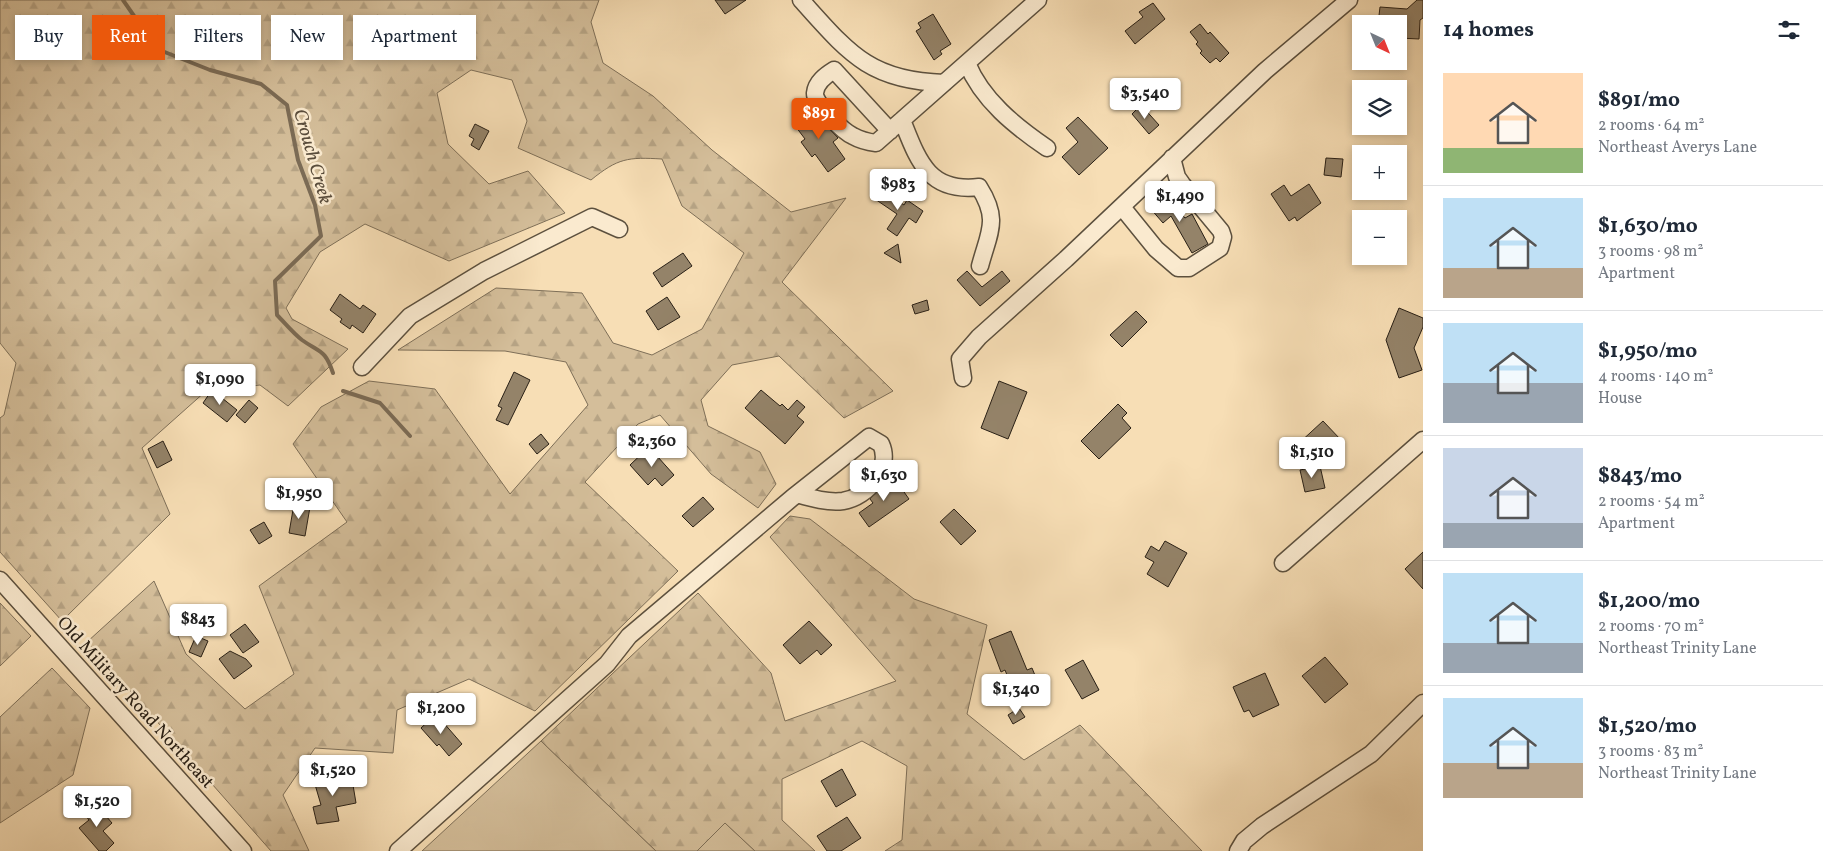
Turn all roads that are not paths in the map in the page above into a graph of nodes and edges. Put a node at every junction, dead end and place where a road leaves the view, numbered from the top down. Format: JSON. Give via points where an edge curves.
{"nodes":[{"id":1,"x":801,"y":0,"type":"edge"},
{"id":2,"x":1038,"y":0,"type":"edge"},
{"id":3,"x":1349,"y":0,"type":"edge"},
{"id":4,"x":967,"y":63,"type":"junction"},
{"id":5,"x":944,"y":83,"type":"junction"},
{"id":6,"x":896,"y":125,"type":"junction"},
{"id":7,"x":1048,"y":148,"type":"dead end"},
{"id":8,"x":1172,"y":158,"type":"junction"},
{"id":9,"x":1122,"y":206,"type":"junction"},
{"id":10,"x":619,"y":229,"type":"dead end"},
{"id":11,"x":980,"y":266,"type":"dead end"},
{"id":12,"x":362,"y":366,"type":"dead end"},
{"id":13,"x":963,"y":378,"type":"dead end"},
{"id":14,"x":1423,"y":440,"type":"edge"},
{"id":15,"x":797,"y":494,"type":"junction"},
{"id":16,"x":1282,"y":563,"type":"dead end"},
{"id":17,"x":0,"y":580,"type":"edge"},
{"id":18,"x":1423,"y":703,"type":"edge"},
{"id":19,"x":243,"y":851,"type":"edge"},
{"id":20,"x":398,"y":851,"type":"edge"},
{"id":21,"x":1238,"y":851,"type":"edge"}],
"edges":[{"from":1,"to":5,"type":"street","via":[[854,55],[882,73],[916,83]]},
{"from":2,"to":4,"type":"street"},
{"from":3,"to":8,"type":"street","via":[[1264,71]]},
{"from":4,"to":5,"type":"street"},
{"from":4,"to":7,"type":"street","via":[[973,78],[992,103],[1021,130]]},
{"from":5,"to":6,"type":"street"},
{"from":6,"to":6,"type":"street","via":[[876,143],[845,132],[818,103],[815,92],[824,77],[834,70]]},
{"from":6,"to":11,"type":"street","via":[[932,178],[953,188],[979,187],[988,201],[993,217]]},
{"from":8,"to":9,"type":"street"},
{"from":8,"to":9,"type":"street","via":[[1177,177],[1221,231],[1220,248],[1188,268],[1178,268],[1156,249]]},
{"from":9,"to":13,"type":"street","via":[[979,337],[960,359]]},
{"from":10,"to":12,"type":"street","via":[[592,218],[484,271],[410,316]]},
{"from":14,"to":16,"type":"street"},
{"from":15,"to":15,"type":"street","via":[[836,502],[855,497],[877,479],[883,469],[885,458],[881,444],[868,437]]},
{"from":15,"to":20,"type":"street","via":[[629,636],[607,664]]},
{"from":17,"to":19,"type":"street","name":"Old Military Road Northeast"},
{"from":18,"to":21,"type":"street","via":[[1371,754],[1262,826],[1244,840]]}]}
